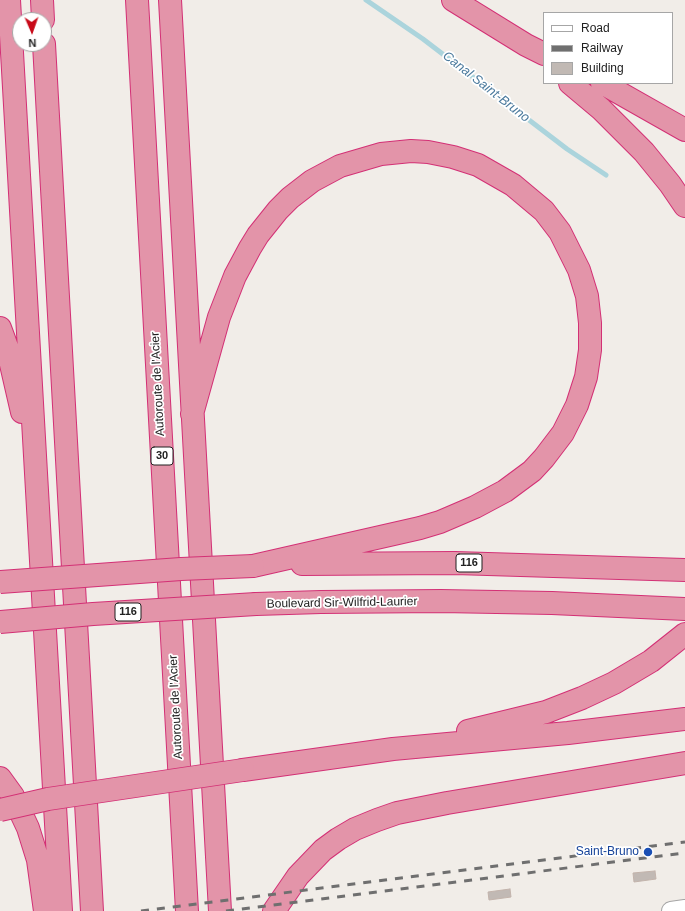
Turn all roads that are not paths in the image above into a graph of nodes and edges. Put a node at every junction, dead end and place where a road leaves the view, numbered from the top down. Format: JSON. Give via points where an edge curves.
{"nodes":[{"id":1,"x":9,"y":0,"type":"edge"},
{"id":2,"x":42,"y":0,"type":"edge"},
{"id":3,"x":137,"y":0,"type":"edge"},
{"id":4,"x":170,"y":0,"type":"edge"},
{"id":5,"x":453,"y":0,"type":"edge"},
{"id":6,"x":43,"y":12,"type":"edge"},
{"id":7,"x":535,"y":50,"type":"edge"},
{"id":8,"x":44,"y":52,"type":"edge"},
{"id":9,"x":543,"y":59,"type":"edge"},
{"id":10,"x":571,"y":84,"type":"edge"},
{"id":11,"x":604,"y":84,"type":"edge"},
{"id":12,"x":685,"y":130,"type":"edge"},
{"id":13,"x":685,"y":206,"type":"edge"},
{"id":14,"x":0,"y":328,"type":"edge"},
{"id":15,"x":192,"y":414,"type":"junction"},
{"id":16,"x":36,"y":478,"type":"junction"},
{"id":17,"x":253,"y":566,"type":"junction"},
{"id":18,"x":685,"y":570,"type":"edge"},
{"id":19,"x":0,"y":582,"type":"edge"},
{"id":20,"x":685,"y":609,"type":"edge"},
{"id":21,"x":0,"y":622,"type":"edge"},
{"id":22,"x":685,"y":634,"type":"edge"},
{"id":23,"x":685,"y":719,"type":"edge"},
{"id":24,"x":393,"y":749,"type":"junction"},
{"id":25,"x":685,"y":762,"type":"edge"},
{"id":26,"x":0,"y":778,"type":"edge"},
{"id":27,"x":48,"y":799,"type":"junction"},
{"id":28,"x":0,"y":801,"type":"edge"},
{"id":29,"x":0,"y":810,"type":"edge"},
{"id":30,"x":685,"y":909,"type":"edge"},
{"id":31,"x":45,"y":911,"type":"edge"},
{"id":32,"x":61,"y":911,"type":"edge"},
{"id":33,"x":92,"y":911,"type":"edge"},
{"id":34,"x":187,"y":911,"type":"edge"},
{"id":35,"x":220,"y":911,"type":"edge"},
{"id":36,"x":274,"y":911,"type":"edge"},
{"id":37,"x":671,"y":911,"type":"edge"}],
"edges":[{"from":1,"to":16,"type":"highway"},
{"from":2,"to":6,"type":"highway"},
{"from":3,"to":34,"type":"highway","name":"Autoroute de l'Acier","number":"30"},
{"from":4,"to":15,"type":"highway"},
{"from":5,"to":7,"type":"highway"},
{"from":7,"to":9,"type":"highway"},
{"from":8,"to":33,"type":"highway"},
{"from":10,"to":13,"type":"highway","via":[[601,109],[644,152]]},
{"from":11,"to":12,"type":"highway"},
{"from":14,"to":16,"type":"highway","via":[[12,366]]},
{"from":15,"to":17,"type":"highway","via":[[219,317],[235,276],[250,248],[273,216],[290,198],[312,180],[340,166],[381,154],[412,151],[453,156],[478,166],[513,185],[544,211],[560,232],[579,270],[587,296],[590,323],[590,356],[586,378],[577,405],[563,433],[532,470],[505,491],[440,522]]},
{"from":15,"to":35,"type":"highway"},
{"from":16,"to":32,"type":"highway"},
{"from":17,"to":18,"type":"highway","number":"116","via":[[455,563]]},
{"from":17,"to":19,"type":"highway","number":"116","bridge":true},
{"from":20,"to":21,"type":"highway","name":"Boulevard Sir-Wilfrid-Laurier","number":"116","bridge":true,"via":[[552,603],[321,602],[121,612]]},
{"from":22,"to":24,"type":"highway","via":[[634,672],[587,696],[546,712]]},
{"from":23,"to":24,"type":"highway"},
{"from":24,"to":27,"type":"highway","bridge":true},
{"from":25,"to":36,"type":"highway","via":[[447,803],[397,813],[377,820],[338,839],[323,850],[298,876]]},
{"from":26,"to":31,"type":"highway","via":[[28,828],[38,860]]},
{"from":27,"to":28,"type":"highway","bridge":true},
{"from":27,"to":29,"type":"highway","bridge":true},
{"from":30,"to":37,"type":"lane"}]}
